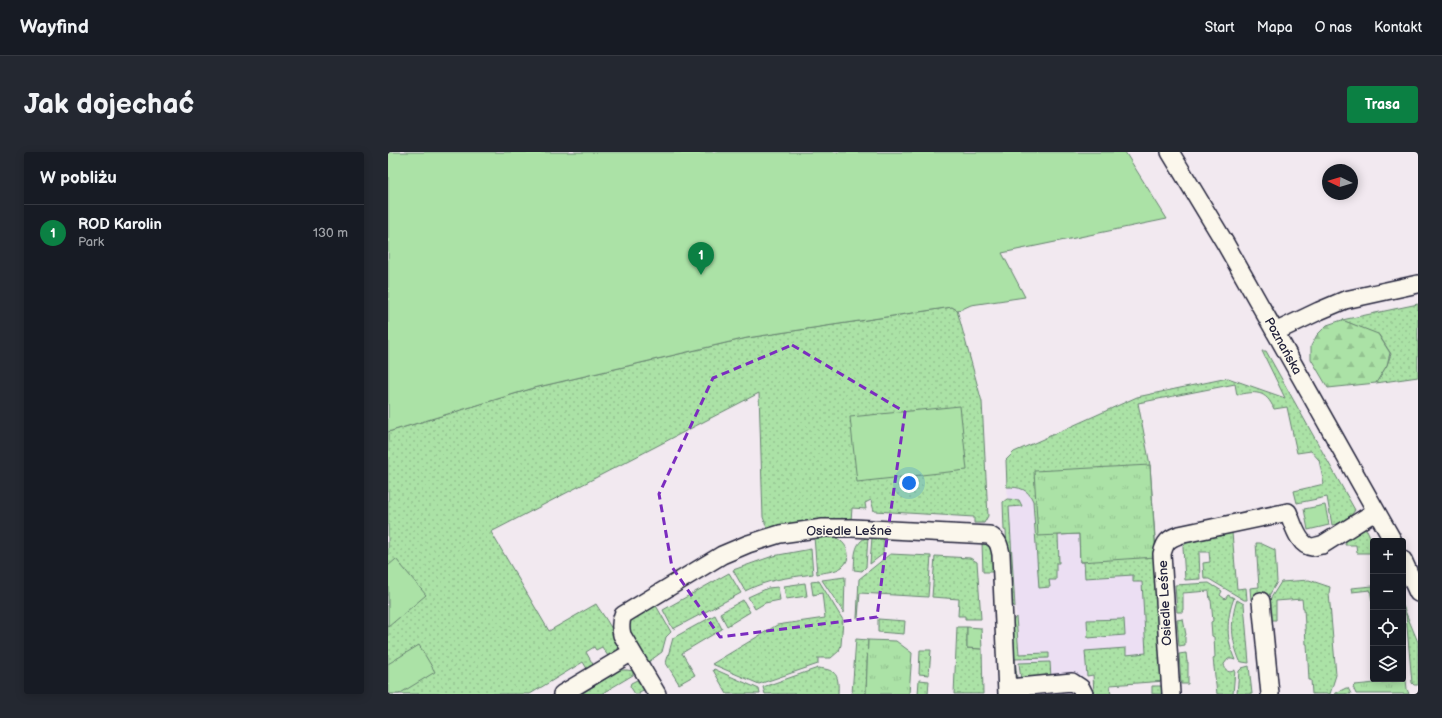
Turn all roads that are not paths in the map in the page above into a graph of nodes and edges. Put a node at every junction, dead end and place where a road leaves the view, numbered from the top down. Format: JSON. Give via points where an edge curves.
{"nodes":[{"id":1,"x":1170,"y":152,"type":"edge"},
{"id":2,"x":1418,"y":284,"type":"edge"},
{"id":3,"x":1275,"y":332,"type":"junction"},
{"id":4,"x":1376,"y":511,"type":"junction"},
{"id":5,"x":1391,"y":538,"type":"edge"},
{"id":6,"x":1409,"y":563,"type":"edge"},
{"id":7,"x":1418,"y":593,"type":"edge"},
{"id":8,"x":1261,"y":601,"type":"dead end"},
{"id":9,"x":632,"y":652,"type":"junction"},
{"id":10,"x":1008,"y":691,"type":"edge"},
{"id":11,"x":562,"y":694,"type":"edge"},
{"id":12,"x":657,"y":694,"type":"edge"},
{"id":13,"x":1084,"y":694,"type":"edge"},
{"id":14,"x":1171,"y":694,"type":"edge"},
{"id":15,"x":1270,"y":694,"type":"edge"}],
"edges":[{"from":1,"to":3,"type":"street","name":"Poznańska"},
{"from":2,"to":3,"type":"street","via":[[1345,300]]},
{"from":3,"to":4,"type":"street","name":"Poznańska"},
{"from":4,"to":5,"type":"street","name":"Poznańska"},
{"from":4,"to":14,"type":"street","name":"Osiedle Leśne","via":[[1322,545],[1312,547],[1304,544],[1288,512],[1172,537],[1165,544],[1162,554]]},
{"from":6,"to":7,"type":"street"},
{"from":8,"to":15,"type":"street"},
{"from":9,"to":10,"type":"street","name":"Osiedle Leśne","via":[[620,627],[623,615],[722,555],[764,539],[823,528],[989,535],[999,544]]},
{"from":9,"to":11,"type":"street"},
{"from":9,"to":12,"type":"street","name":"Osiedle Leśne"},
{"from":10,"to":13,"type":"street","name":"Osiedle Leśne","via":[[1072,682],[1081,688]]}]}
